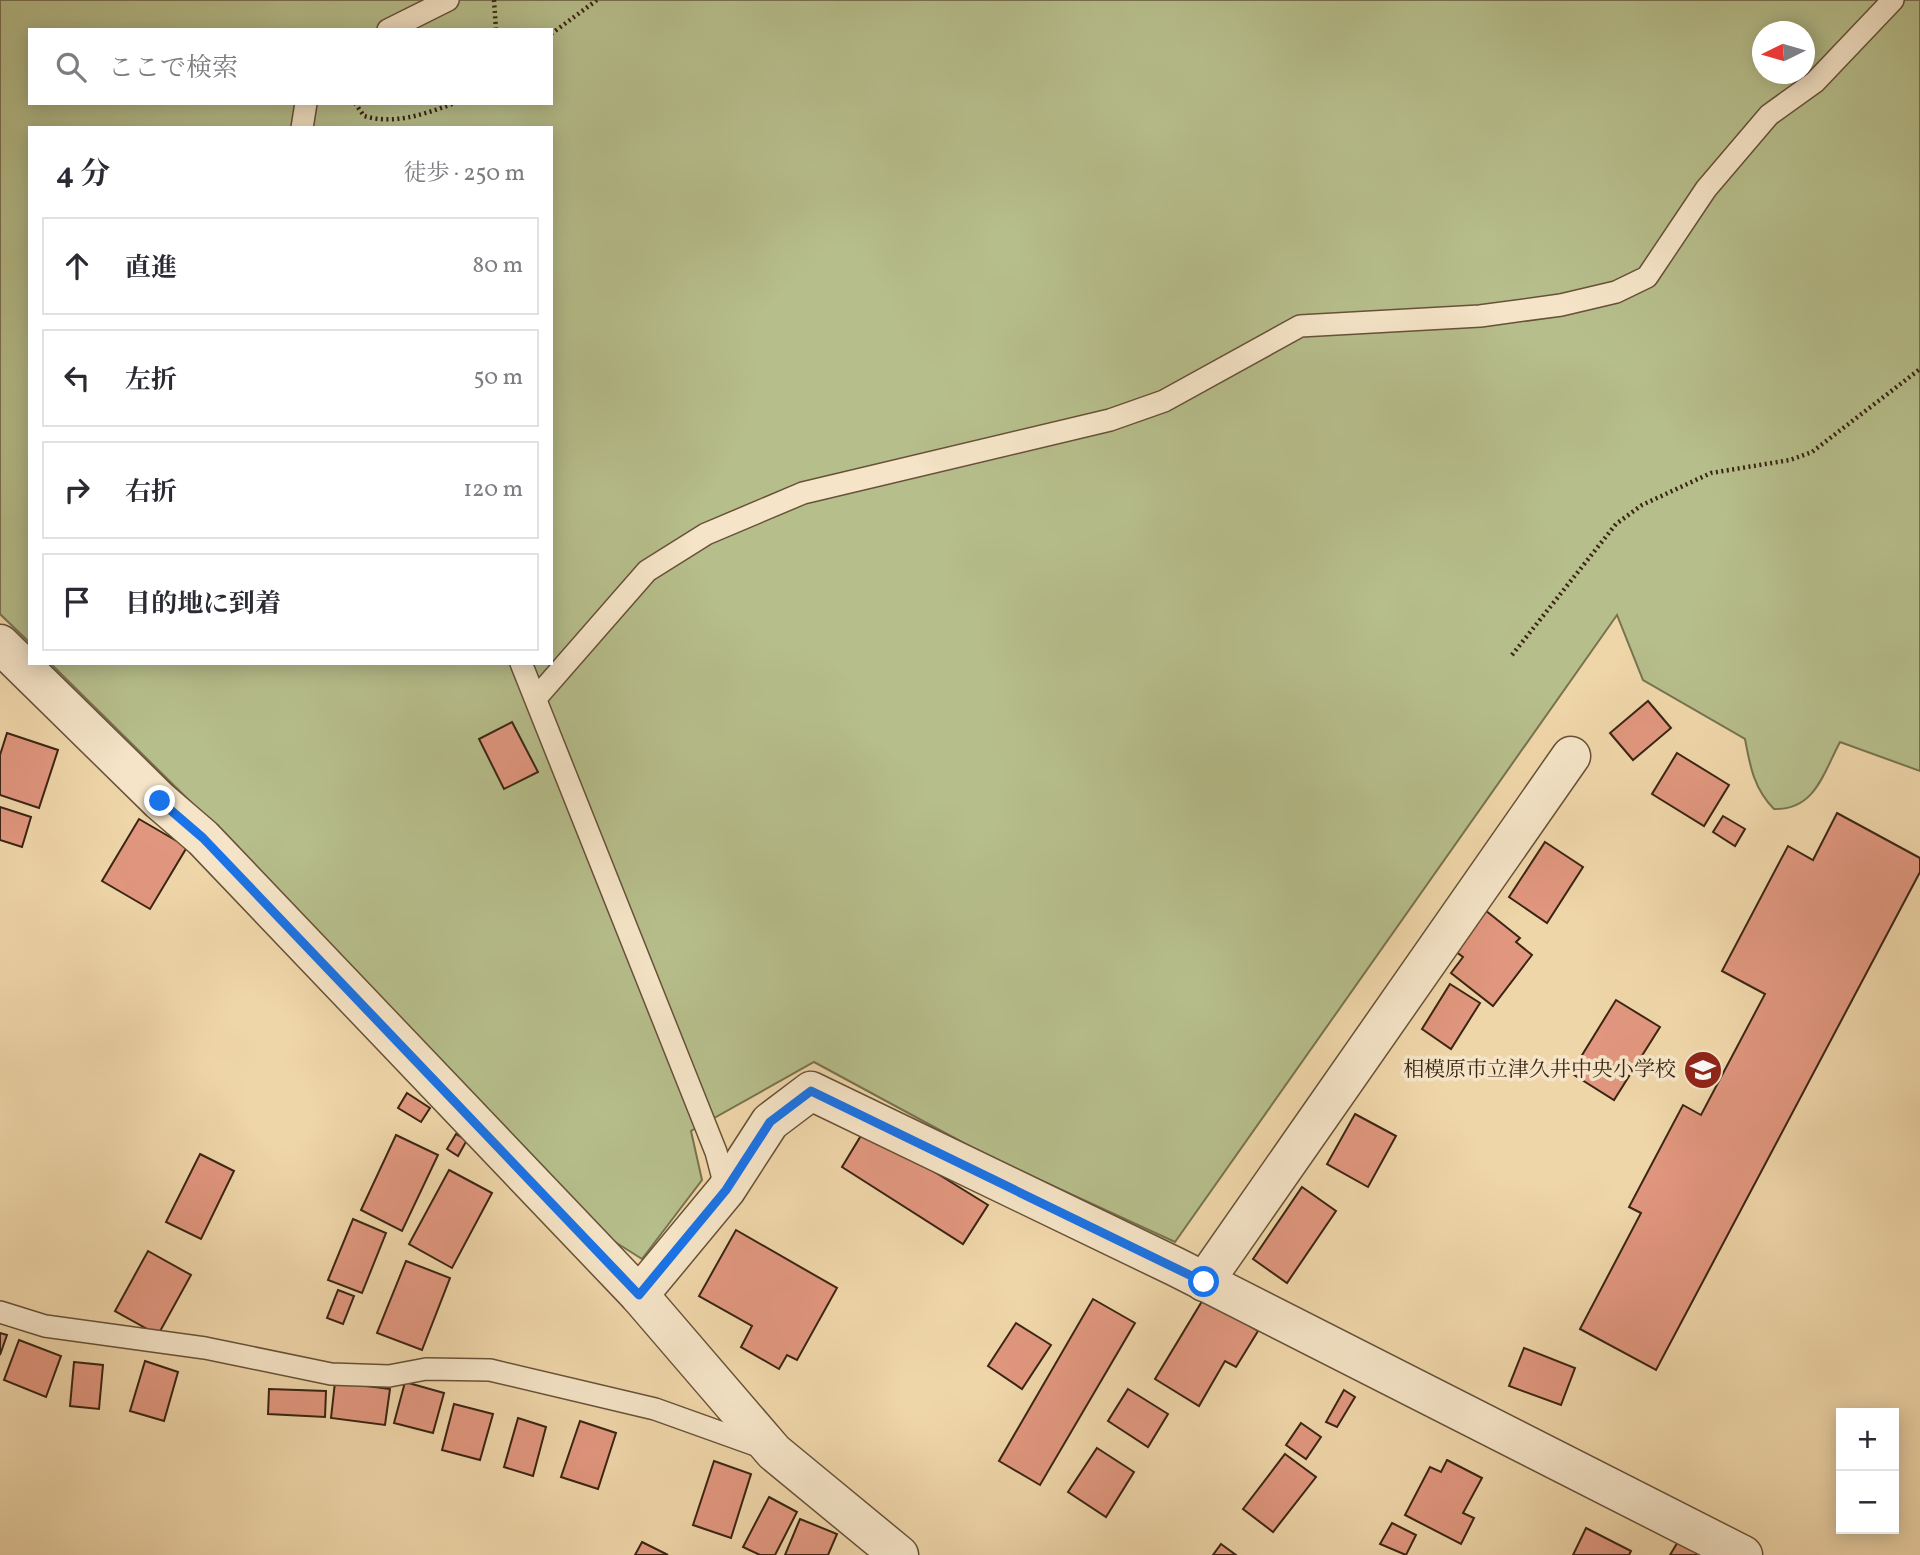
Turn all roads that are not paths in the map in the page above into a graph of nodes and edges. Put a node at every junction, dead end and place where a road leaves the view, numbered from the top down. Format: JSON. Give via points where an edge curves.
{"nodes":[{"id":1,"x":447,"y":0,"type":"edge"},
{"id":2,"x":1893,"y":0,"type":"edge"},
{"id":3,"x":392,"y":28,"type":"edge"},
{"id":4,"x":306,"y":105,"type":"edge"},
{"id":5,"x":302,"y":126,"type":"edge"},
{"id":6,"x":0,"y":644,"type":"edge"},
{"id":7,"x":522,"y":665,"type":"edge"},
{"id":8,"x":536,"y":698,"type":"junction"},
{"id":9,"x":1571,"y":756,"type":"dead end"},
{"id":10,"x":726,"y":1190,"type":"junction"},
{"id":11,"x":1204,"y":1282,"type":"junction"},
{"id":12,"x":639,"y":1295,"type":"junction"},
{"id":13,"x":0,"y":1312,"type":"edge"},
{"id":14,"x":774,"y":1452,"type":"junction"},
{"id":15,"x":899,"y":1555,"type":"edge"},
{"id":16,"x":1742,"y":1555,"type":"edge"}],
"edges":[{"from":1,"to":3,"type":"lane"},
{"from":2,"to":8,"type":"lane","via":[[1815,82],[1769,115],[1706,189],[1647,277],[1615,292],[1561,305],[1480,316],[1300,326],[1164,401],[1110,420],[803,493],[706,534],[646,571]]},
{"from":4,"to":5,"type":"lane"},
{"from":6,"to":12,"type":"street","via":[[203,838]]},
{"from":7,"to":8,"type":"lane"},
{"from":8,"to":10,"type":"lane","via":[[716,1152]]},
{"from":9,"to":11,"type":"street"},
{"from":10,"to":11,"type":"street","via":[[770,1122],[811,1091]]},
{"from":10,"to":12,"type":"street"},
{"from":11,"to":16,"type":"street"},
{"from":12,"to":14,"type":"street"},
{"from":13,"to":14,"type":"lane","via":[[45,1326],[205,1348],[331,1374],[389,1377],[426,1369],[490,1370],[655,1409]]},
{"from":14,"to":15,"type":"street"}]}
